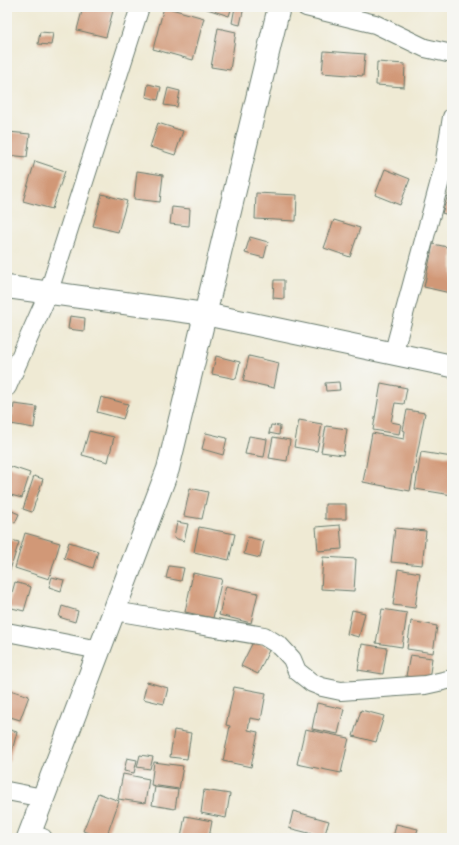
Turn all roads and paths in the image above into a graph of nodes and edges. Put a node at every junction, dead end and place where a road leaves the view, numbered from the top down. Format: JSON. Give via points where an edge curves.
{"nodes":[{"id":1,"x":140,"y":7,"type":"edge"},
{"id":2,"x":278,"y":7,"type":"edge"},
{"id":3,"x":306,"y":7,"type":"edge"},
{"id":4,"x":452,"y":54,"type":"edge"},
{"id":5,"x":452,"y":117,"type":"edge"},
{"id":6,"x":7,"y":288,"type":"edge"},
{"id":7,"x":48,"y":294,"type":"junction"},
{"id":8,"x":205,"y":314,"type":"junction"},
{"id":9,"x":394,"y":355,"type":"junction"},
{"id":10,"x":452,"y":366,"type":"edge"},
{"id":11,"x":7,"y":387,"type":"edge"},
{"id":12,"x":114,"y":611,"type":"junction"},
{"id":13,"x":7,"y":632,"type":"edge"},
{"id":14,"x":99,"y":650,"type":"junction"},
{"id":15,"x":452,"y":679,"type":"edge"},
{"id":16,"x":7,"y":790,"type":"edge"},
{"id":17,"x":43,"y":798,"type":"junction"},
{"id":18,"x":33,"y":837,"type":"edge"}],
"edges":[{"from":1,"to":7,"type":"street"},
{"from":2,"to":8,"type":"main road"},
{"from":3,"to":4,"type":"street","via":[[375,24],[425,48]]},
{"from":5,"to":9,"type":"street","via":[[444,166]]},
{"from":6,"to":7,"type":"main road"},
{"from":7,"to":8,"type":"main road"},
{"from":7,"to":11,"type":"street"},
{"from":8,"to":9,"type":"main road"},
{"from":8,"to":12,"type":"main road","via":[[168,469]]},
{"from":9,"to":10,"type":"main road"},
{"from":12,"to":14,"type":"main road"},
{"from":12,"to":15,"type":"street","via":[[264,636],[280,646],[292,659],[297,671],[312,683],[332,690],[425,685]]},
{"from":13,"to":14,"type":"street"},
{"from":14,"to":17,"type":"main road"},
{"from":16,"to":17,"type":"street"},
{"from":17,"to":18,"type":"main road"}]}
